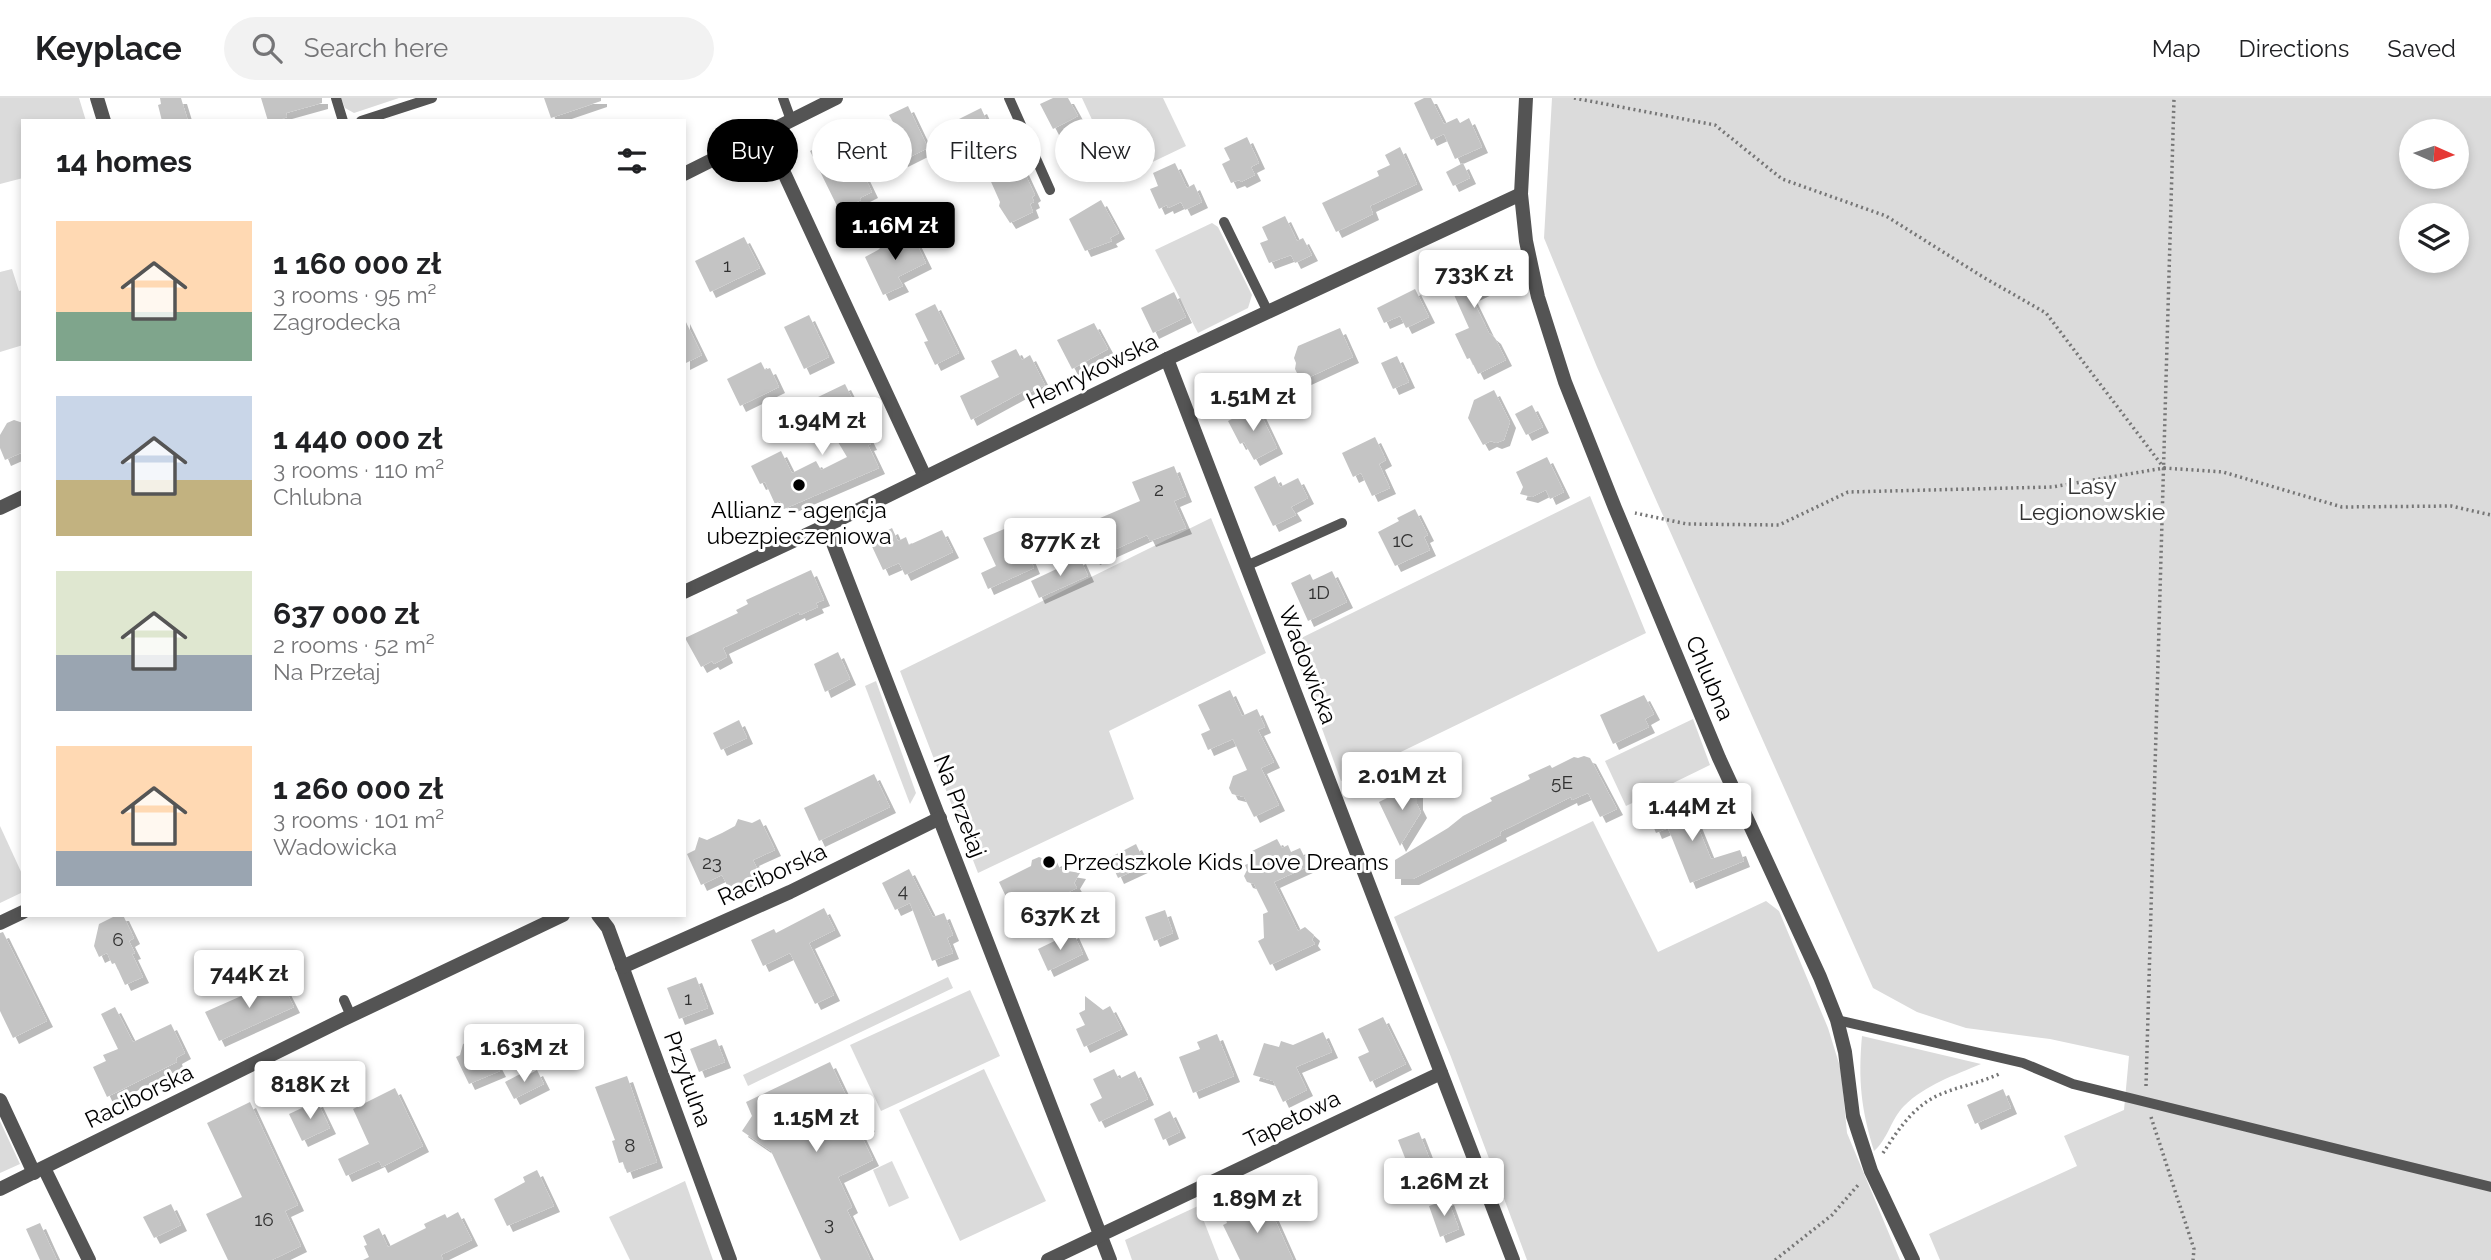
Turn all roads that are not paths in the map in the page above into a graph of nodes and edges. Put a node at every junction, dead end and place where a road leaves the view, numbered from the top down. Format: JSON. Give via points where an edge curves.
{"nodes":[{"id":1,"x":97,"y":98,"type":"edge"},
{"id":2,"x":336,"y":98,"type":"edge"},
{"id":3,"x":432,"y":98,"type":"edge"},
{"id":4,"x":783,"y":98,"type":"edge"},
{"id":5,"x":836,"y":98,"type":"edge"},
{"id":6,"x":1009,"y":98,"type":"edge"},
{"id":7,"x":1526,"y":98,"type":"edge"},
{"id":8,"x":420,"y":100,"type":"edge"},
{"id":9,"x":103,"y":119,"type":"edge"},
{"id":10,"x":342,"y":119,"type":"edge"},
{"id":11,"x":366,"y":119,"type":"edge"},
{"id":12,"x":791,"y":119,"type":"edge"},
{"id":13,"x":793,"y":119,"type":"edge"},
{"id":14,"x":707,"y":163,"type":"edge"},
{"id":15,"x":686,"y":173,"type":"edge"},
{"id":16,"x":788,"y":182,"type":"edge"},
{"id":17,"x":1051,"y":190,"type":"dead end"},
{"id":18,"x":1521,"y":194,"type":"junction"},
{"id":19,"x":1224,"y":222,"type":"dead end"},
{"id":20,"x":1268,"y":312,"type":"junction"},
{"id":21,"x":1167,"y":359,"type":"junction"},
{"id":22,"x":925,"y":477,"type":"junction"},
{"id":23,"x":21,"y":498,"type":"edge"},
{"id":24,"x":0,"y":508,"type":"edge"},
{"id":25,"x":1342,"y":523,"type":"dead end"},
{"id":26,"x":826,"y":526,"type":"junction"},
{"id":27,"x":1246,"y":566,"type":"junction"},
{"id":28,"x":686,"y":591,"type":"edge"},
{"id":29,"x":940,"y":818,"type":"junction"},
{"id":30,"x":21,"y":913,"type":"edge"},
{"id":31,"x":558,"y":917,"type":"edge"},
{"id":32,"x":600,"y":917,"type":"edge"},
{"id":33,"x":0,"y":923,"type":"edge"},
{"id":34,"x":622,"y":967,"type":"junction"},
{"id":35,"x":344,"y":1000,"type":"dead end"},
{"id":36,"x":351,"y":1016,"type":"junction"},
{"id":37,"x":1837,"y":1020,"type":"junction"},
{"id":38,"x":1441,"y":1073,"type":"junction"},
{"id":39,"x":0,"y":1100,"type":"edge"},
{"id":40,"x":39,"y":1170,"type":"junction"},
{"id":41,"x":2491,"y":1187,"type":"edge"},
{"id":42,"x":0,"y":1189,"type":"edge"},
{"id":43,"x":1101,"y":1236,"type":"junction"},
{"id":44,"x":89,"y":1260,"type":"edge"},
{"id":45,"x":730,"y":1260,"type":"edge"},
{"id":46,"x":1048,"y":1260,"type":"edge"},
{"id":47,"x":1110,"y":1260,"type":"edge"},
{"id":48,"x":1513,"y":1260,"type":"edge"},
{"id":49,"x":1913,"y":1260,"type":"edge"}],
"edges":[{"from":1,"to":9,"type":"street"},
{"from":2,"to":10,"type":"lane"},
{"from":3,"to":8,"type":"lane"},
{"from":4,"to":12,"type":"lane"},
{"from":5,"to":13,"type":"street"},
{"from":6,"to":17,"type":"lane"},
{"from":7,"to":18,"type":"street","name":"Chlubna"},
{"from":8,"to":11,"type":"lane"},
{"from":14,"to":15,"type":"street"},
{"from":16,"to":22,"type":"street"},
{"from":18,"to":20,"type":"street","name":"Henrykowska"},
{"from":18,"to":37,"type":"street","name":"Chlubna","via":[[1538,297],[1565,382],[1719,758]]},
{"from":19,"to":20,"type":"lane"},
{"from":20,"to":21,"type":"street","name":"Henrykowska"},
{"from":21,"to":22,"type":"street","name":"Henrykowska"},
{"from":21,"to":27,"type":"street","name":"Wadowicka"},
{"from":22,"to":26,"type":"street","name":"Henrykowska"},
{"from":23,"to":24,"type":"street"},
{"from":25,"to":27,"type":"lane"},
{"from":26,"to":28,"type":"street","name":"Henrykowska"},
{"from":26,"to":29,"type":"street","name":"Na Przełaj"},
{"from":27,"to":38,"type":"street","name":"Wadowicka"},
{"from":29,"to":34,"type":"street","name":"Raciborska"},
{"from":29,"to":43,"type":"street","name":"Na Przełaj"},
{"from":30,"to":33,"type":"street"},
{"from":31,"to":36,"type":"street","name":"Raciborska"},
{"from":32,"to":34,"type":"street","name":"Przytulna"},
{"from":34,"to":45,"type":"street","name":"Przytulna"},
{"from":35,"to":36,"type":"lane"},
{"from":36,"to":40,"type":"street","name":"Raciborska"},
{"from":37,"to":41,"type":"lane","via":[[2023,1063],[2073,1084]]},
{"from":37,"to":49,"type":"street","name":"Chlubna","via":[[1853,1116],[1871,1171]]},
{"from":38,"to":43,"type":"street","name":"Tapetowa"},
{"from":38,"to":48,"type":"street","name":"Wadowicka"},
{"from":39,"to":40,"type":"street"},
{"from":40,"to":42,"type":"street","name":"Raciborska"},
{"from":40,"to":44,"type":"street"},
{"from":43,"to":46,"type":"street","name":"Tapetowa"},
{"from":43,"to":47,"type":"street","name":"Na Przełaj"}]}
